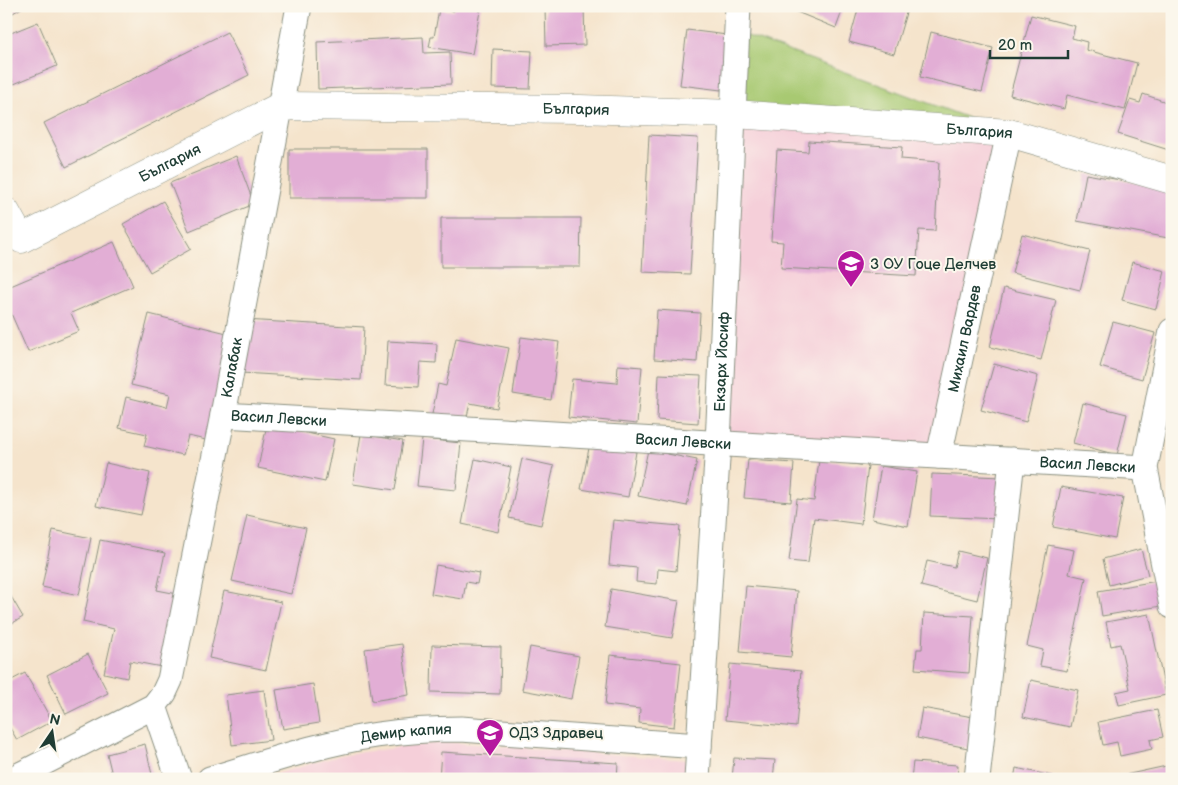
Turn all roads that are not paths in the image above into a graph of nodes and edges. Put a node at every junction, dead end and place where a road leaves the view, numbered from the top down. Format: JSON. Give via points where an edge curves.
{"nodes":[{"id":1,"x":299,"y":6,"type":"edge"},
{"id":2,"x":738,"y":6,"type":"edge"},
{"id":3,"x":281,"y":106,"type":"junction"},
{"id":4,"x":734,"y":114,"type":"junction"},
{"id":5,"x":1009,"y":133,"type":"junction"},
{"id":6,"x":1172,"y":180,"type":"edge"},
{"id":7,"x":6,"y":212,"type":"edge"},
{"id":8,"x":14,"y":243,"type":"edge"},
{"id":9,"x":1172,"y":331,"type":"edge"},
{"id":10,"x":223,"y":415,"type":"junction"},
{"id":11,"x":718,"y":443,"type":"junction"},
{"id":12,"x":939,"y":456,"type":"junction"},
{"id":13,"x":1012,"y":460,"type":"junction"},
{"id":14,"x":1145,"y":468,"type":"junction"},
{"id":15,"x":1172,"y":606,"type":"edge"},
{"id":16,"x":154,"y":706,"type":"junction"},
{"id":17,"x":699,"y":746,"type":"junction"},
{"id":18,"x":12,"y":779,"type":"edge"},
{"id":19,"x":179,"y":779,"type":"edge"},
{"id":20,"x":210,"y":779,"type":"edge"},
{"id":21,"x":697,"y":779,"type":"edge"},
{"id":22,"x":977,"y":779,"type":"edge"}],
"edges":[{"from":1,"to":3,"type":"street","name":"Калабак"},
{"from":2,"to":4,"type":"street","name":"Екзарх Йосиф"},
{"from":3,"to":4,"type":"street","name":"България"},
{"from":3,"to":8,"type":"street","name":"България"},
{"from":3,"to":10,"type":"street","name":"Калабак"},
{"from":4,"to":5,"type":"street","name":"България"},
{"from":4,"to":11,"type":"street","name":"Екзарх Йосиф"},
{"from":5,"to":6,"type":"street","name":"България"},
{"from":5,"to":12,"type":"street","name":"Михаил Вардев"},
{"from":7,"to":8,"type":"street"},
{"from":9,"to":14,"type":"street"},
{"from":10,"to":11,"type":"street","name":"Васил Левски"},
{"from":10,"to":16,"type":"street","name":"Калабак","via":[[175,662],[164,693]]},
{"from":11,"to":12,"type":"street","name":"Васил Левски"},
{"from":11,"to":17,"type":"street","name":"Екзарх Йосиф"},
{"from":12,"to":13,"type":"street","name":"Васил Левски"},
{"from":13,"to":14,"type":"street","name":"Васил Левски"},
{"from":13,"to":22,"type":"street"},
{"from":14,"to":15,"type":"street"},
{"from":16,"to":18,"type":"street"},
{"from":16,"to":19,"type":"street"},
{"from":17,"to":20,"type":"street","name":"Демир капия","via":[[461,729],[425,730],[376,735],[330,745]]},
{"from":17,"to":21,"type":"street","name":"Екзарх Йосиф"}]}
